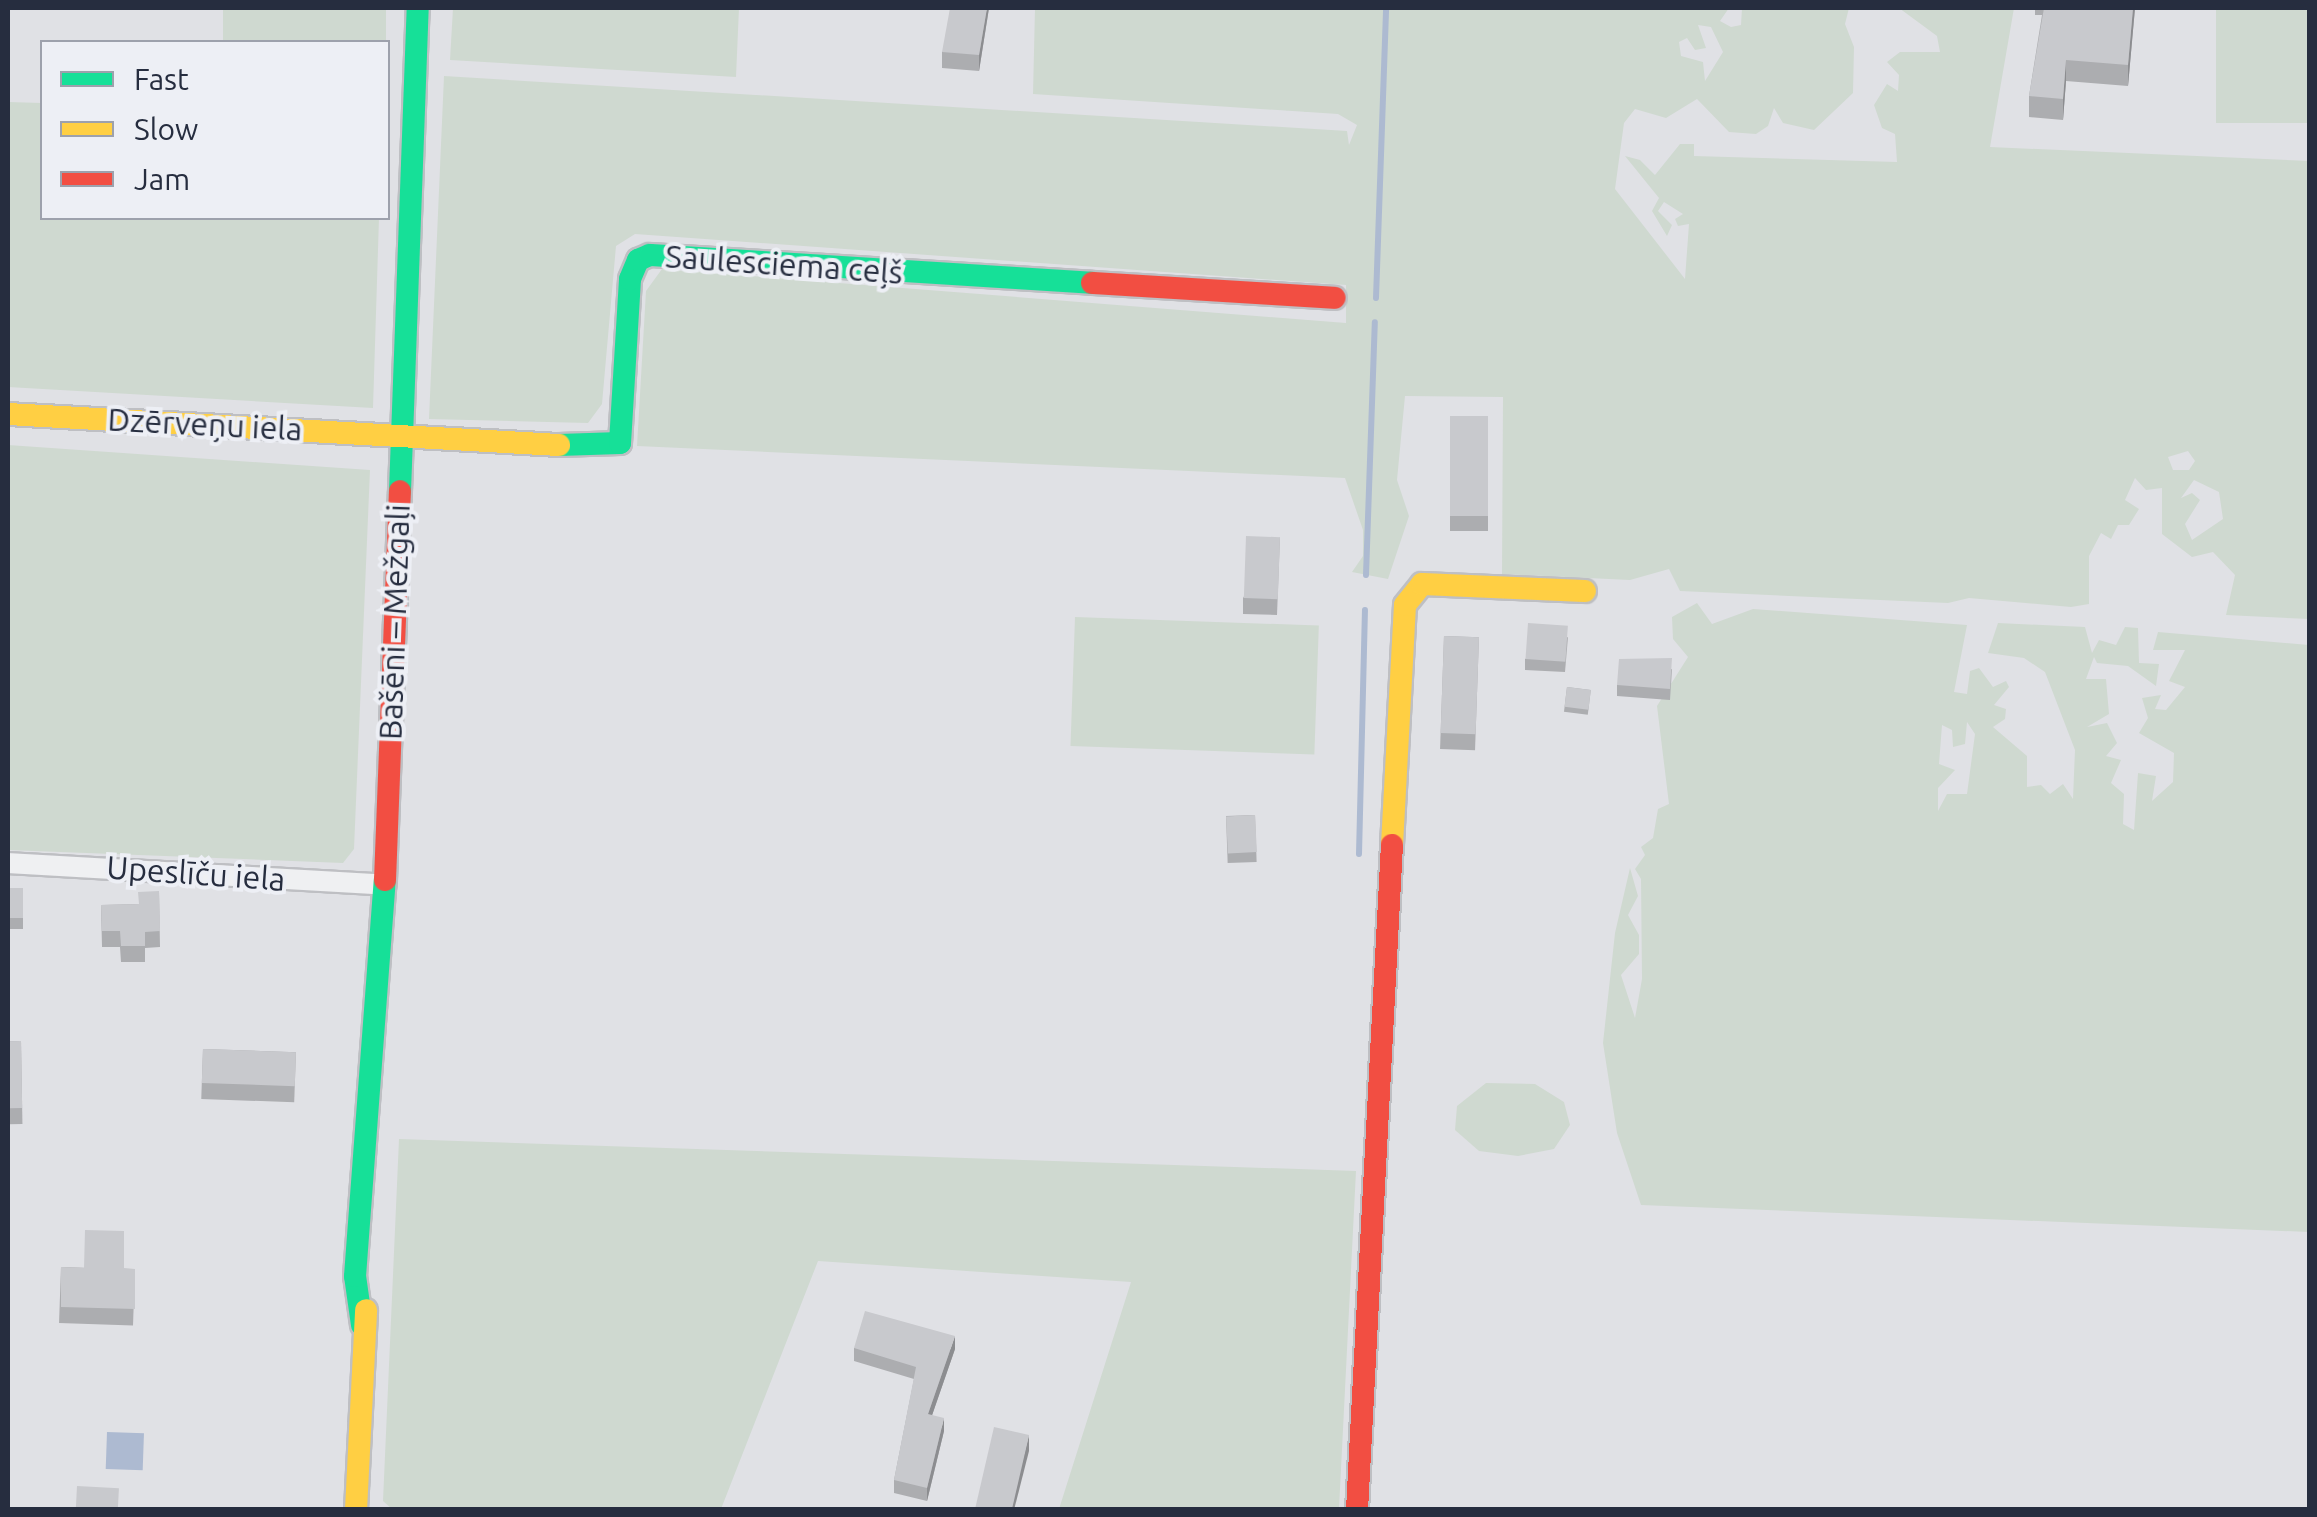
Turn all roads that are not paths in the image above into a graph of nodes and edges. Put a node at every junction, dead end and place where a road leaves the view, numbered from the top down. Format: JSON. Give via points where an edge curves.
{"nodes":[{"id":1,"x":418,"y":8,"type":"edge"},
{"id":2,"x":1335,"y":298,"type":"dead end"},
{"id":3,"x":8,"y":414,"type":"edge"},
{"id":4,"x":402,"y":434,"type":"junction"},
{"id":5,"x":1585,"y":591,"type":"dead end"},
{"id":6,"x":8,"y":863,"type":"edge"},
{"id":7,"x":384,"y":885,"type":"junction"},
{"id":8,"x":356,"y":1510,"type":"edge"},
{"id":9,"x":1357,"y":1510,"type":"edge"}],
"edges":[{"from":1,"to":4,"type":"street","name":"Bašēni – Mežgaļi"},
{"from":2,"to":4,"type":"street","name":"Saulesciema ceļš","via":[[650,256],[638,260],[630,279],[620,443],[610,448]]},
{"from":3,"to":4,"type":"street","name":"Dzērveņu iela"},
{"from":4,"to":7,"type":"street","name":"Bašēni – Mežgaļi"},
{"from":5,"to":9,"type":"street","via":[[1422,584],[1405,605]]},
{"from":6,"to":7,"type":"street","name":"Upeslīču iela"},
{"from":7,"to":8,"type":"street","name":"Bašēni – Mežgaļi","via":[[364,1236],[355,1276],[362,1325]]}]}
